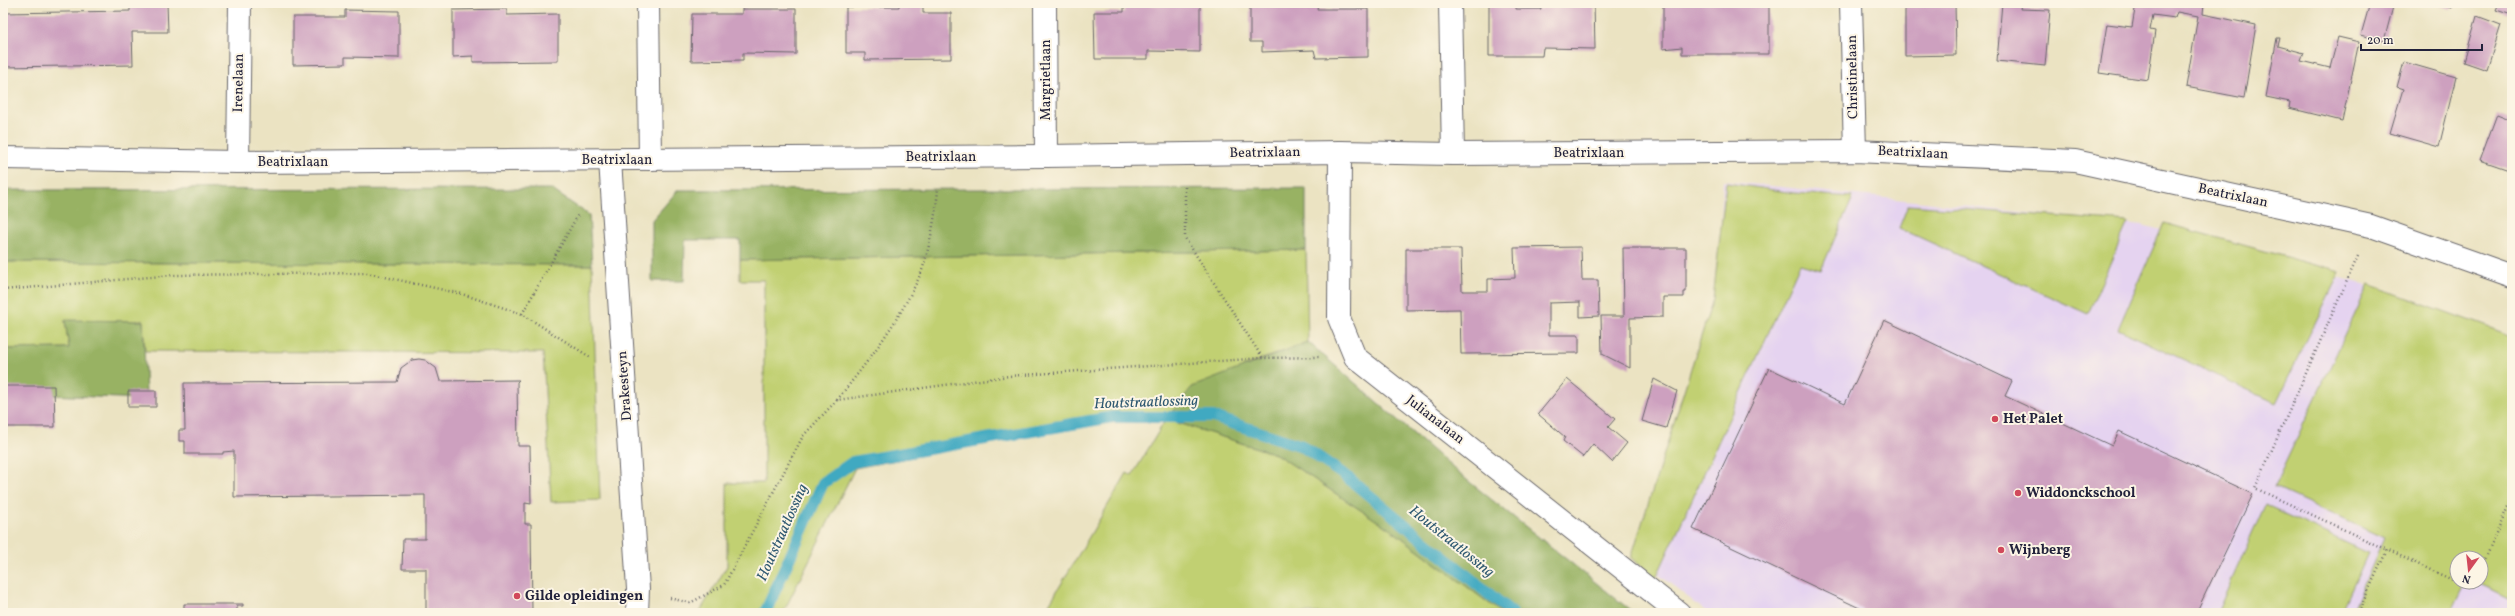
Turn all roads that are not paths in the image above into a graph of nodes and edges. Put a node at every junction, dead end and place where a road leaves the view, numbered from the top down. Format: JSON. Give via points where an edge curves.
{"nodes":[{"id":1,"x":240,"y":3,"type":"edge"},
{"id":2,"x":648,"y":3,"type":"edge"},
{"id":3,"x":1045,"y":3,"type":"edge"},
{"id":4,"x":1450,"y":3,"type":"edge"},
{"id":5,"x":1851,"y":3,"type":"edge"},
{"id":6,"x":1855,"y":151,"type":"junction"},
{"id":7,"x":1340,"y":152,"type":"junction"},
{"id":8,"x":1453,"y":154,"type":"junction"},
{"id":9,"x":1046,"y":156,"type":"junction"},
{"id":10,"x":3,"y":158,"type":"edge"},
{"id":11,"x":650,"y":159,"type":"junction"},
{"id":12,"x":610,"y":160,"type":"junction"},
{"id":13,"x":238,"y":162,"type":"junction"},
{"id":14,"x":2512,"y":276,"type":"edge"},
{"id":15,"x":636,"y":613,"type":"edge"},
{"id":16,"x":1679,"y":613,"type":"edge"}],
"edges":[{"from":1,"to":13,"type":"street","name":"Irenelaan"},
{"from":2,"to":11,"type":"street"},
{"from":3,"to":9,"type":"street","name":"Margrietlaan"},
{"from":4,"to":8,"type":"street"},
{"from":5,"to":6,"type":"street","name":"Christinelaan"},
{"from":6,"to":8,"type":"street","name":"Beatrixlaan"},
{"from":6,"to":14,"type":"street","name":"Beatrixlaan","via":[[2075,161],[2371,226]]},
{"from":7,"to":8,"type":"street","name":"Beatrixlaan"},
{"from":7,"to":9,"type":"street","name":"Beatrixlaan"},
{"from":7,"to":16,"type":"street","name":"Julianalaan","via":[[1339,318],[1355,357]]},
{"from":9,"to":11,"type":"street","name":"Beatrixlaan"},
{"from":10,"to":13,"type":"street","name":"Beatrixlaan"},
{"from":11,"to":12,"type":"street","name":"Beatrixlaan"},
{"from":12,"to":13,"type":"street","name":"Beatrixlaan"},
{"from":12,"to":15,"type":"street","name":"Drakesteyn","via":[[638,589]]}]}
